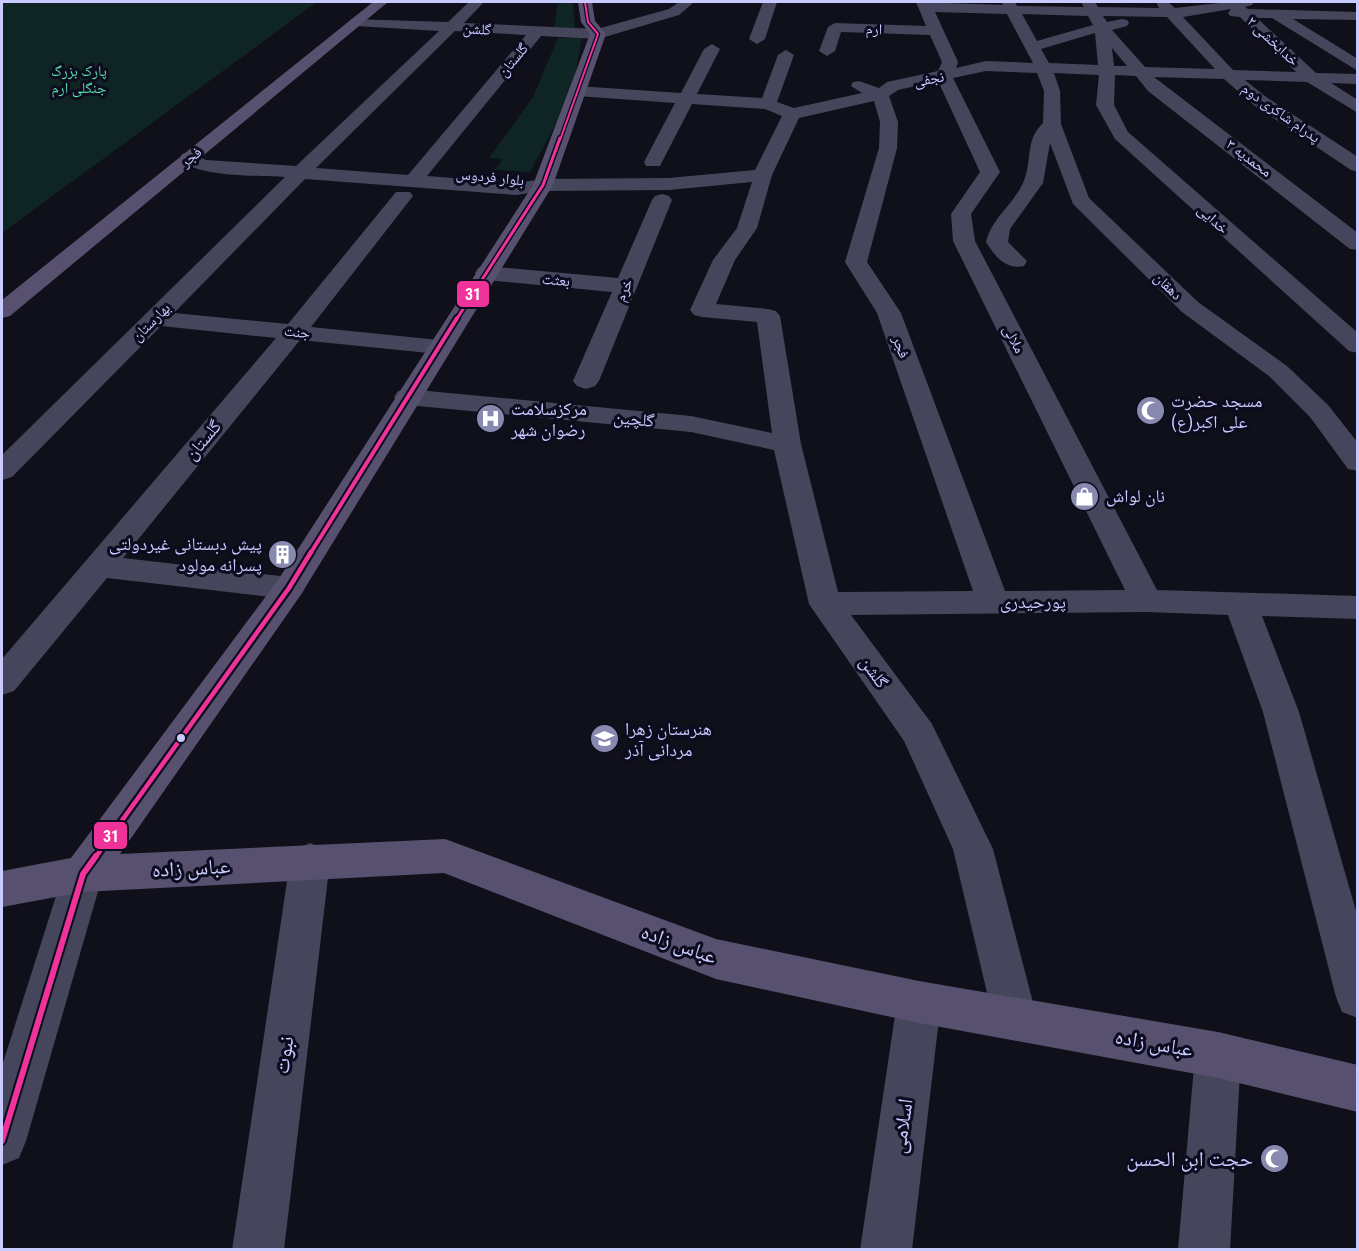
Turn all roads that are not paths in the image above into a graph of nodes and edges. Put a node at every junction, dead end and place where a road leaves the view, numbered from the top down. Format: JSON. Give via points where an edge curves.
{"nodes":[{"id":1,"x":356,"y":2,"type":"edge"},
{"id":2,"x":381,"y":2,"type":"edge"},
{"id":3,"x":477,"y":2,"type":"edge"},
{"id":4,"x":687,"y":2,"type":"edge"},
{"id":5,"x":770,"y":2,"type":"edge"},
{"id":6,"x":1338,"y":2,"type":"edge"},
{"id":7,"x":971,"y":5,"type":"edge"},
{"id":8,"x":1010,"y":5,"type":"edge"},
{"id":9,"x":1244,"y":5,"type":"edge"},
{"id":10,"x":1090,"y":6,"type":"edge"},
{"id":11,"x":1166,"y":7,"type":"edge"},
{"id":12,"x":1358,"y":14,"type":"edge"},
{"id":13,"x":842,"y":15,"type":"dead end"},
{"id":14,"x":930,"y":15,"type":"edge"},
{"id":15,"x":1276,"y":15,"type":"junction"},
{"id":16,"x":590,"y":19,"type":"edge"},
{"id":17,"x":356,"y":22,"type":"junction"},
{"id":18,"x":450,"y":27,"type":"junction"},
{"id":19,"x":1102,"y":27,"type":"junction"},
{"id":20,"x":891,"y":29,"type":"junction"},
{"id":21,"x":536,"y":32,"type":"junction"},
{"id":22,"x":757,"y":39,"type":"dead end"},
{"id":23,"x":888,"y":47,"type":"dead end"},
{"id":24,"x":1033,"y":47,"type":"junction"},
{"id":25,"x":712,"y":49,"type":"dead end"},
{"id":26,"x":827,"y":51,"type":"dead end"},
{"id":27,"x":786,"y":55,"type":"dead end"},
{"id":28,"x":1358,"y":66,"type":"edge"},
{"id":29,"x":947,"y":69,"type":"junction"},
{"id":30,"x":1044,"y":69,"type":"junction"},
{"id":31,"x":1107,"y":71,"type":"junction"},
{"id":32,"x":1141,"y":72,"type":"junction"},
{"id":33,"x":263,"y":75,"type":"dead end"},
{"id":34,"x":1229,"y":75,"type":"junction"},
{"id":35,"x":1312,"y":78,"type":"junction"},
{"id":36,"x":1358,"y":79,"type":"edge"},
{"id":37,"x":577,"y":92,"type":"junction"},
{"id":38,"x":880,"y":94,"type":"junction"},
{"id":39,"x":687,"y":98,"type":"junction"},
{"id":40,"x":768,"y":104,"type":"junction"},
{"id":41,"x":1358,"y":108,"type":"edge"},
{"id":42,"x":792,"y":114,"type":"junction"},
{"id":43,"x":1052,"y":124,"type":"junction"},
{"id":44,"x":161,"y":156,"type":"dead end"},
{"id":45,"x":189,"y":158,"type":"junction"},
{"id":46,"x":654,"y":162,"type":"dead end"},
{"id":47,"x":1358,"y":166,"type":"edge"},
{"id":48,"x":306,"y":167,"type":"junction"},
{"id":49,"x":762,"y":175,"type":"junction"},
{"id":50,"x":412,"y":182,"type":"junction"},
{"id":51,"x":543,"y":185,"type":"junction"},
{"id":52,"x":662,"y":200,"type":"dead end"},
{"id":53,"x":1358,"y":244,"type":"edge"},
{"id":54,"x":1016,"y":261,"type":"dead end"},
{"id":55,"x":486,"y":273,"type":"junction"},
{"id":56,"x":626,"y":286,"type":"junction"},
{"id":57,"x":2,"y":311,"type":"edge"},
{"id":58,"x":156,"y":318,"type":"junction"},
{"id":59,"x":294,"y":332,"type":"junction"},
{"id":60,"x":1358,"y":346,"type":"edge"},
{"id":61,"x":439,"y":347,"type":"junction"},
{"id":62,"x":586,"y":381,"type":"dead end"},
{"id":63,"x":407,"y":397,"type":"junction"},
{"id":64,"x":787,"y":444,"type":"junction"},
{"id":65,"x":1358,"y":463,"type":"edge"},
{"id":66,"x":2,"y":471,"type":"edge"},
{"id":67,"x":98,"y":566,"type":"junction"},
{"id":68,"x":289,"y":588,"type":"junction"},
{"id":69,"x":1147,"y":602,"type":"junction"},
{"id":70,"x":993,"y":603,"type":"junction"},
{"id":71,"x":825,"y":604,"type":"junction"},
{"id":72,"x":1241,"y":605,"type":"junction"},
{"id":73,"x":1358,"y":608,"type":"edge"},
{"id":74,"x":2,"y":682,"type":"edge"},
{"id":75,"x":310,"y":861,"type":"junction"},
{"id":76,"x":83,"y":874,"type":"junction"},
{"id":77,"x":2,"y":889,"type":"edge"},
{"id":78,"x":1358,"y":997,"type":"edge"},
{"id":79,"x":919,"y":1002,"type":"junction"},
{"id":80,"x":1015,"y":1018,"type":"junction"},
{"id":81,"x":1218,"y":1055,"type":"junction"},
{"id":82,"x":1358,"y":1089,"type":"edge"},
{"id":83,"x":2,"y":1141,"type":"edge"},
{"id":84,"x":258,"y":1250,"type":"edge"},
{"id":85,"x":886,"y":1250,"type":"edge"},
{"id":86,"x":1204,"y":1250,"type":"edge"}],
"edges":[{"from":1,"to":33,"type":"main road"},
{"from":2,"to":17,"type":"main road","name":"فجر"},
{"from":3,"to":18,"type":"street","name":"بهارستان"},
{"from":4,"to":16,"type":"street","name":"گلشن","via":[[674,12]]},
{"from":5,"to":22,"type":"street"},
{"from":6,"to":12,"type":"street"},
{"from":7,"to":8,"type":"street"},
{"from":7,"to":14,"type":"street"},
{"from":8,"to":10,"type":"street"},
{"from":8,"to":24,"type":"street","name":"دهقان"},
{"from":9,"to":11,"type":"street","via":[[1213,9]]},
{"from":9,"to":15,"type":"street"},
{"from":9,"to":35,"type":"street","name":"خدابخشی ۲"},
{"from":10,"to":11,"type":"street"},
{"from":10,"to":19,"type":"street"},
{"from":11,"to":19,"type":"street"},
{"from":11,"to":34,"type":"street","name":"پدرام شاکری دوم"},
{"from":12,"to":15,"type":"street"},
{"from":13,"to":14,"type":"street"},
{"from":14,"to":20,"type":"street","name":"ارم"},
{"from":14,"to":29,"type":"street"},
{"from":15,"to":28,"type":"street"},
{"from":16,"to":21,"type":"street","name":"گلشن"},
{"from":16,"to":37,"type":"main road"},
{"from":17,"to":18,"type":"street","name":"گلشن"},
{"from":17,"to":45,"type":"main road","name":"فجر"},
{"from":18,"to":21,"type":"street","name":"گلشن"},
{"from":18,"to":48,"type":"street","name":"بهارستان"},
{"from":19,"to":24,"type":"street"},
{"from":19,"to":31,"type":"street","name":"خدایی"},
{"from":19,"to":32,"type":"street","name":"محمدیه ۳"},
{"from":20,"to":23,"type":"street"},
{"from":20,"to":26,"type":"street","name":"ارم","via":[[835,27]]},
{"from":21,"to":50,"type":"street","name":"گلستان"},
{"from":24,"to":30,"type":"street","name":"دهقان"},
{"from":25,"to":39,"type":"street"},
{"from":27,"to":40,"type":"street"},
{"from":29,"to":30,"type":"street","name":"نجفی"},
{"from":29,"to":38,"type":"street","name":"نجفی"},
{"from":29,"to":69,"type":"street","name":"ملالی","via":[[990,172],[961,214],[964,241]]},
{"from":30,"to":31,"type":"street","name":"نجفی"},
{"from":30,"to":43,"type":"street","name":"دهقان","via":[[1052,91]]},
{"from":31,"to":32,"type":"street","name":"نجفی"},
{"from":31,"to":60,"type":"street","name":"خدایی","via":[[1105,105],[1121,135]]},
{"from":32,"to":34,"type":"street","name":"نجفی"},
{"from":32,"to":53,"type":"street","name":"محمدیه ۳","via":[[1154,87]]},
{"from":34,"to":35,"type":"street","name":"نجفی"},
{"from":34,"to":47,"type":"street","name":"پدرام شاکری دوم","via":[[1260,101]]},
{"from":35,"to":36,"type":"street","name":"نجفی"},
{"from":35,"to":41,"type":"street","name":"خدابخشی ۲"},
{"from":37,"to":39,"type":"street"},
{"from":37,"to":51,"type":"main road"},
{"from":38,"to":42,"type":"street","name":"نجفی","via":[[852,84]]},
{"from":38,"to":70,"type":"street","name":"فجر","via":[[889,122],[888,148],[856,262],[889,313]]},
{"from":39,"to":40,"type":"street"},
{"from":39,"to":46,"type":"street"},
{"from":40,"to":42,"type":"street"},
{"from":42,"to":49,"type":"street"},
{"from":43,"to":54,"type":"street","via":[[1042,134],[1033,183],[1000,229],[997,242]]},
{"from":43,"to":65,"type":"street","name":"دهقان","via":[[1080,200],[1190,307],[1278,370],[1319,411]]},
{"from":44,"to":45,"type":"main road"},
{"from":45,"to":48,"type":"street","name":"بلوار فردوس","via":[[202,165]]},
{"from":45,"to":57,"type":"main road","name":"فجر"},
{"from":48,"to":50,"type":"street","name":"بلوار فردوس"},
{"from":48,"to":58,"type":"street","name":"بهارستان"},
{"from":49,"to":51,"type":"street","via":[[669,184]]},
{"from":49,"to":64,"type":"street","name":"گلشن","via":[[747,228],[724,260],[702,310],[768,316]]},
{"from":50,"to":51,"type":"street","name":"بلوار فردوس","via":[[516,189]]},
{"from":50,"to":59,"type":"street","name":"گلستان"},
{"from":51,"to":55,"type":"main road"},
{"from":52,"to":56,"type":"street","name":"خرم"},
{"from":55,"to":56,"type":"street","name":"بعثت"},
{"from":55,"to":61,"type":"main road"},
{"from":56,"to":62,"type":"street","name":"خرم"},
{"from":58,"to":59,"type":"street","name":"جنت"},
{"from":58,"to":66,"type":"street","name":"بهارستان"},
{"from":59,"to":61,"type":"street","name":"جنت"},
{"from":59,"to":67,"type":"street","name":"گلستان"},
{"from":61,"to":63,"type":"main road"},
{"from":63,"to":64,"type":"street","name":"گلچین","via":[[691,424]]},
{"from":63,"to":68,"type":"main road"},
{"from":64,"to":71,"type":"street","name":"گلشن"},
{"from":67,"to":68,"type":"street"},
{"from":67,"to":74,"type":"street","name":"گلستان"},
{"from":68,"to":76,"type":"main road"},
{"from":69,"to":70,"type":"street","name":"پورحیدری"},
{"from":69,"to":72,"type":"street","name":"پورحیدری"},
{"from":70,"to":71,"type":"street","name":"پورحیدری"},
{"from":71,"to":80,"type":"street","name":"گلشن","via":[[919,734],[973,849]]},
{"from":72,"to":73,"type":"street","name":"پورحیدری"},
{"from":72,"to":78,"type":"street","via":[[1281,712]]},
{"from":75,"to":76,"type":"main road","name":"عباس زاده"},
{"from":75,"to":79,"type":"main road","name":"عباس زاده","via":[[445,856],[716,959]]},
{"from":75,"to":84,"type":"street","name":"نبوت"},
{"from":76,"to":77,"type":"main road","name":"عباس زاده"},
{"from":76,"to":83,"type":"street"},
{"from":79,"to":80,"type":"main road","name":"عباس زاده"},
{"from":79,"to":85,"type":"street","name":"اسلامی"},
{"from":80,"to":81,"type":"main road","name":"عباس زاده"},
{"from":81,"to":82,"type":"main road","name":"عباس زاده"},
{"from":81,"to":86,"type":"street"}]}
